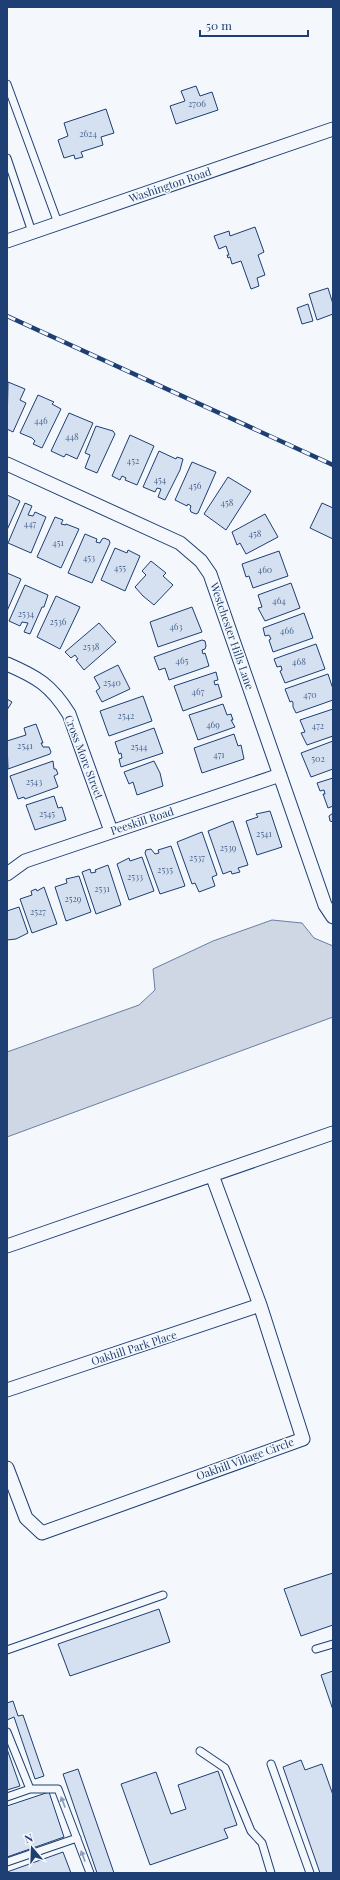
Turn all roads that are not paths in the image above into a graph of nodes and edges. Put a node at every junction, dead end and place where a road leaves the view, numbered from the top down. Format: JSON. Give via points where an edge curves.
{"nodes":[{"id":1,"x":7,"y":84,"type":"edge"},
{"id":2,"x":333,"y":129,"type":"edge"},
{"id":3,"x":7,"y":158,"type":"edge"},
{"id":4,"x":58,"y":223,"type":"junction"},
{"id":5,"x":32,"y":232,"type":"junction"},
{"id":6,"x":7,"y":240,"type":"edge"},
{"id":7,"x":7,"y":464,"type":"edge"},
{"id":8,"x":7,"y":664,"type":"edge"},
{"id":9,"x":280,"y":776,"type":"junction"},
{"id":10,"x":111,"y":831,"type":"junction"},
{"id":11,"x":7,"y":874,"type":"edge"},
{"id":12,"x":333,"y":917,"type":"edge"},
{"id":13,"x":333,"y":1133,"type":"edge"},
{"id":14,"x":212,"y":1175,"type":"junction"},
{"id":15,"x":7,"y":1246,"type":"edge"},
{"id":16,"x":260,"y":1305,"type":"junction"},
{"id":17,"x":7,"y":1390,"type":"edge"},
{"id":18,"x":7,"y":1468,"type":"edge"},
{"id":19,"x":163,"y":1595,"type":"dead end"},
{"id":20,"x":333,"y":1644,"type":"edge"},
{"id":21,"x":316,"y":1649,"type":"dead end"},
{"id":22,"x":7,"y":1650,"type":"edge"},
{"id":23,"x":7,"y":1732,"type":"edge"},
{"id":24,"x":200,"y":1751,"type":"dead end"},
{"id":25,"x":271,"y":1764,"type":"dead end"},
{"id":26,"x":30,"y":1789,"type":"junction"},
{"id":27,"x":7,"y":1797,"type":"edge"},
{"id":28,"x":77,"y":1838,"type":"junction"},
{"id":29,"x":7,"y":1862,"type":"edge"},
{"id":30,"x":90,"y":1873,"type":"edge"},
{"id":31,"x":271,"y":1873,"type":"edge"},
{"id":32,"x":310,"y":1873,"type":"edge"}],
"edges":[{"from":1,"to":4,"type":"lane"},
{"from":2,"to":4,"type":"street","name":"Washington Road"},
{"from":3,"to":5,"type":"lane"},
{"from":4,"to":5,"type":"street","name":"Washington Road"},
{"from":5,"to":6,"type":"street","name":"Washington Road"},
{"from":7,"to":9,"type":"street","name":"Westchester Hills Lane","via":[[169,538],[201,562],[210,574]]},
{"from":8,"to":10,"type":"street","name":"Cross More Street","via":[[46,685],[58,697],[68,714]]},
{"from":9,"to":10,"type":"street","name":"Peeskill Road"},
{"from":9,"to":12,"type":"street","name":"Westchester Hills Lane","via":[[325,905]]},
{"from":10,"to":11,"type":"street","name":"Peeskill Road","via":[[25,862]]},
{"from":13,"to":14,"type":"street"},
{"from":14,"to":15,"type":"street"},
{"from":14,"to":16,"type":"street","name":"Oakhill Village Circle"},
{"from":16,"to":17,"type":"street","name":"Oakhill Park Place"},
{"from":16,"to":18,"type":"street","name":"Oakhill Village Circle","via":[[303,1439],[42,1533],[26,1518]]},
{"from":19,"to":22,"type":"lane"},
{"from":20,"to":21,"type":"lane"},
{"from":23,"to":26,"type":"lane"},
{"from":24,"to":31,"type":"lane","via":[[225,1768],[251,1831],[262,1843]]},
{"from":25,"to":32,"type":"lane"},
{"from":26,"to":27,"type":"lane"},
{"from":28,"to":26,"type":"lane","one_way":true,"via":[[58,1789]]},
{"from":28,"to":29,"type":"lane"},
{"from":30,"to":28,"type":"lane","one_way":true}]}
